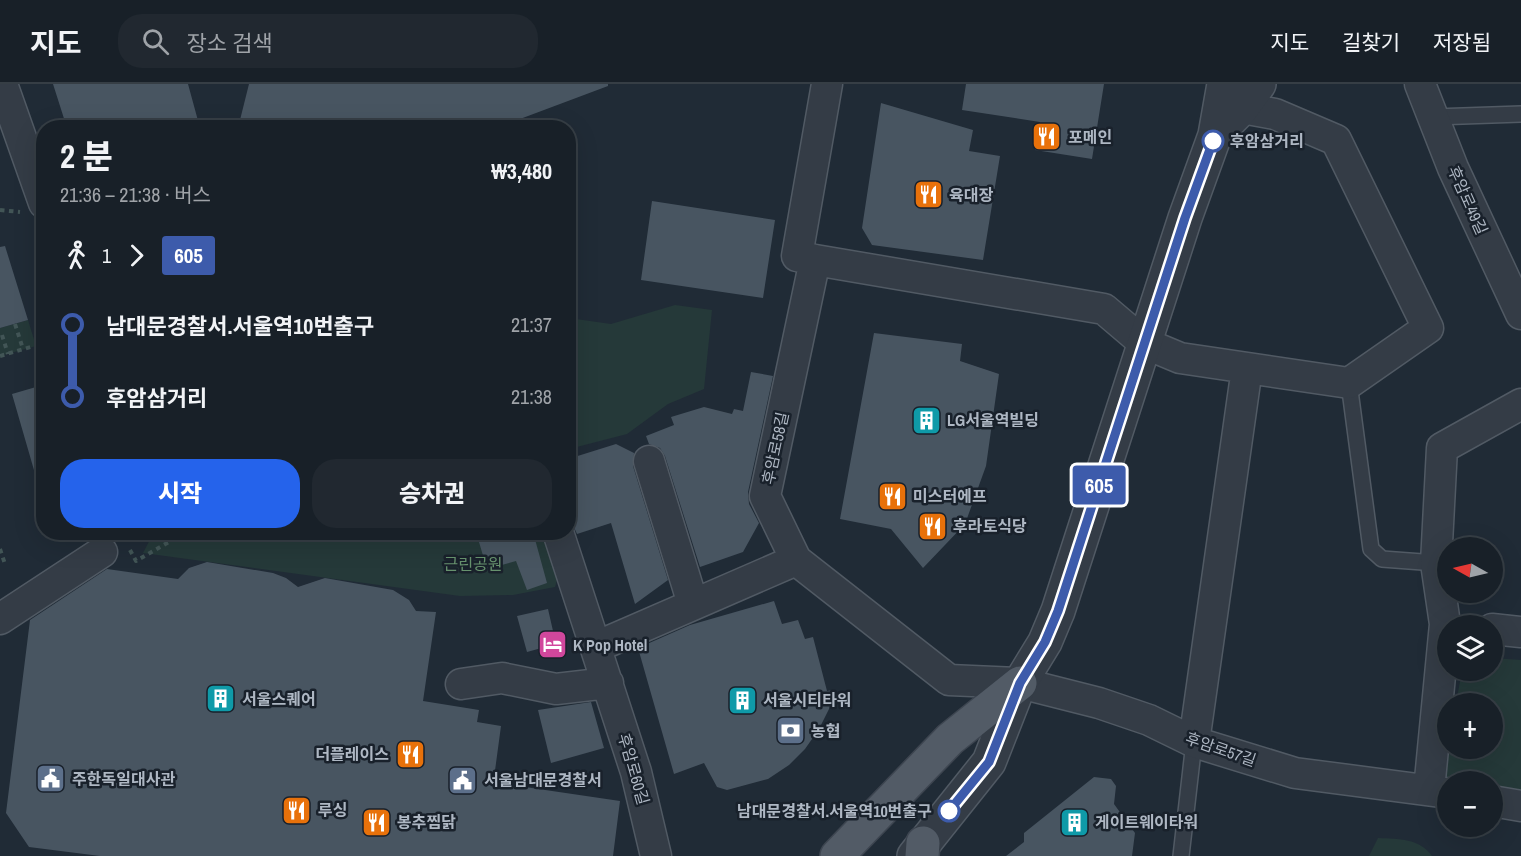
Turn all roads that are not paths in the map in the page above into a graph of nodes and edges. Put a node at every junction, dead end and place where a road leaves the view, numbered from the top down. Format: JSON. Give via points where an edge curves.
{"nodes":[{"id":1,"x":2,"y":84,"type":"edge"},
{"id":2,"x":827,"y":84,"type":"edge"},
{"id":3,"x":1420,"y":84,"type":"edge"},
{"id":4,"x":1242,"y":92,"type":"edge"},
{"id":5,"x":1521,"y":114,"type":"edge"},
{"id":6,"x":1434,"y":117,"type":"junction"},
{"id":7,"x":36,"y":180,"type":"edge"},
{"id":8,"x":815,"y":260,"type":"junction"},
{"id":9,"x":1517,"y":298,"type":"edge"},
{"id":10,"x":1144,"y":343,"type":"junction"},
{"id":11,"x":1247,"y":368,"type":"junction"},
{"id":12,"x":1349,"y":383,"type":"junction"},
{"id":13,"x":1521,"y":404,"type":"edge"},
{"id":14,"x":649,"y":461,"type":"dead end"},
{"id":15,"x":561,"y":540,"type":"edge"},
{"id":16,"x":102,"y":552,"type":"dead end"},
{"id":17,"x":796,"y":560,"type":"junction"},
{"id":18,"x":1436,"y":563,"type":"junction"},
{"id":19,"x":693,"y":604,"type":"junction"},
{"id":20,"x":1449,"y":615,"type":"edge"},
{"id":21,"x":0,"y":619,"type":"edge"},
{"id":22,"x":1503,"y":631,"type":"edge"},
{"id":23,"x":1521,"y":633,"type":"edge"},
{"id":24,"x":596,"y":647,"type":"junction"},
{"id":25,"x":1447,"y":681,"type":"edge"},
{"id":26,"x":608,"y":683,"type":"junction"},
{"id":27,"x":1020,"y":683,"type":"junction"},
{"id":28,"x":461,"y":684,"type":"dead end"},
{"id":29,"x":1194,"y":742,"type":"junction"},
{"id":30,"x":1440,"y":771,"type":"edge"},
{"id":31,"x":1437,"y":792,"type":"edge"},
{"id":32,"x":1503,"y":803,"type":"edge"},
{"id":33,"x":1521,"y":806,"type":"edge"},
{"id":34,"x":920,"y":852,"type":"edge"},
{"id":35,"x":656,"y":856,"type":"edge"},
{"id":36,"x":837,"y":856,"type":"edge"},
{"id":37,"x":1181,"y":856,"type":"edge"}],
"edges":[{"from":1,"to":7,"type":"street"},
{"from":2,"to":8,"type":"street","via":[[797,256]]},
{"from":3,"to":6,"type":"street","name":"후암로49길"},
{"from":4,"to":10,"type":"street","via":[[1215,135]]},
{"from":4,"to":12,"type":"street","via":[[1275,114],[1336,140],[1428,328]]},
{"from":5,"to":6,"type":"lane"},
{"from":6,"to":9,"type":"street","name":"후암로49길","via":[[1454,168]]},
{"from":8,"to":10,"type":"street","via":[[1104,309]]},
{"from":8,"to":17,"type":"street","name":"후암로58길","via":[[765,496]]},
{"from":10,"to":11,"type":"street","via":[[1180,358]]},
{"from":10,"to":27,"type":"street","via":[[1058,611]]},
{"from":11,"to":12,"type":"street"},
{"from":11,"to":29,"type":"street"},
{"from":12,"to":18,"type":"lane","via":[[1371,549],[1382,559]]},
{"from":13,"to":18,"type":"street","name":"후암로57길","via":[[1442,448]]},
{"from":14,"to":19,"type":"street"},
{"from":15,"to":24,"type":"street","name":"후암로60길"},
{"from":16,"to":21,"type":"street"},
{"from":17,"to":19,"type":"street"},
{"from":17,"to":27,"type":"street","name":"후암로58길","via":[[949,680]]},
{"from":18,"to":20,"type":"street","name":"후암로57길"},
{"from":19,"to":24,"type":"street"},
{"from":22,"to":23,"type":"street"},
{"from":24,"to":26,"type":"street","name":"후암로60길"},
{"from":25,"to":30,"type":"street","name":"후암로57길"},
{"from":26,"to":28,"type":"street","via":[[556,689],[502,678]]},
{"from":26,"to":35,"type":"street","name":"후암로60길","via":[[636,772]]},
{"from":27,"to":29,"type":"street","name":"후암로57길","via":[[1099,703],[1149,720]]},
{"from":27,"to":34,"type":"street","via":[[989,762]]},
{"from":27,"to":36,"type":"main road","via":[[951,739]]},
{"from":29,"to":31,"type":"street","name":"후암로57길","via":[[1295,773]]},
{"from":29,"to":37,"type":"lane"},
{"from":32,"to":33,"type":"street"}]}
